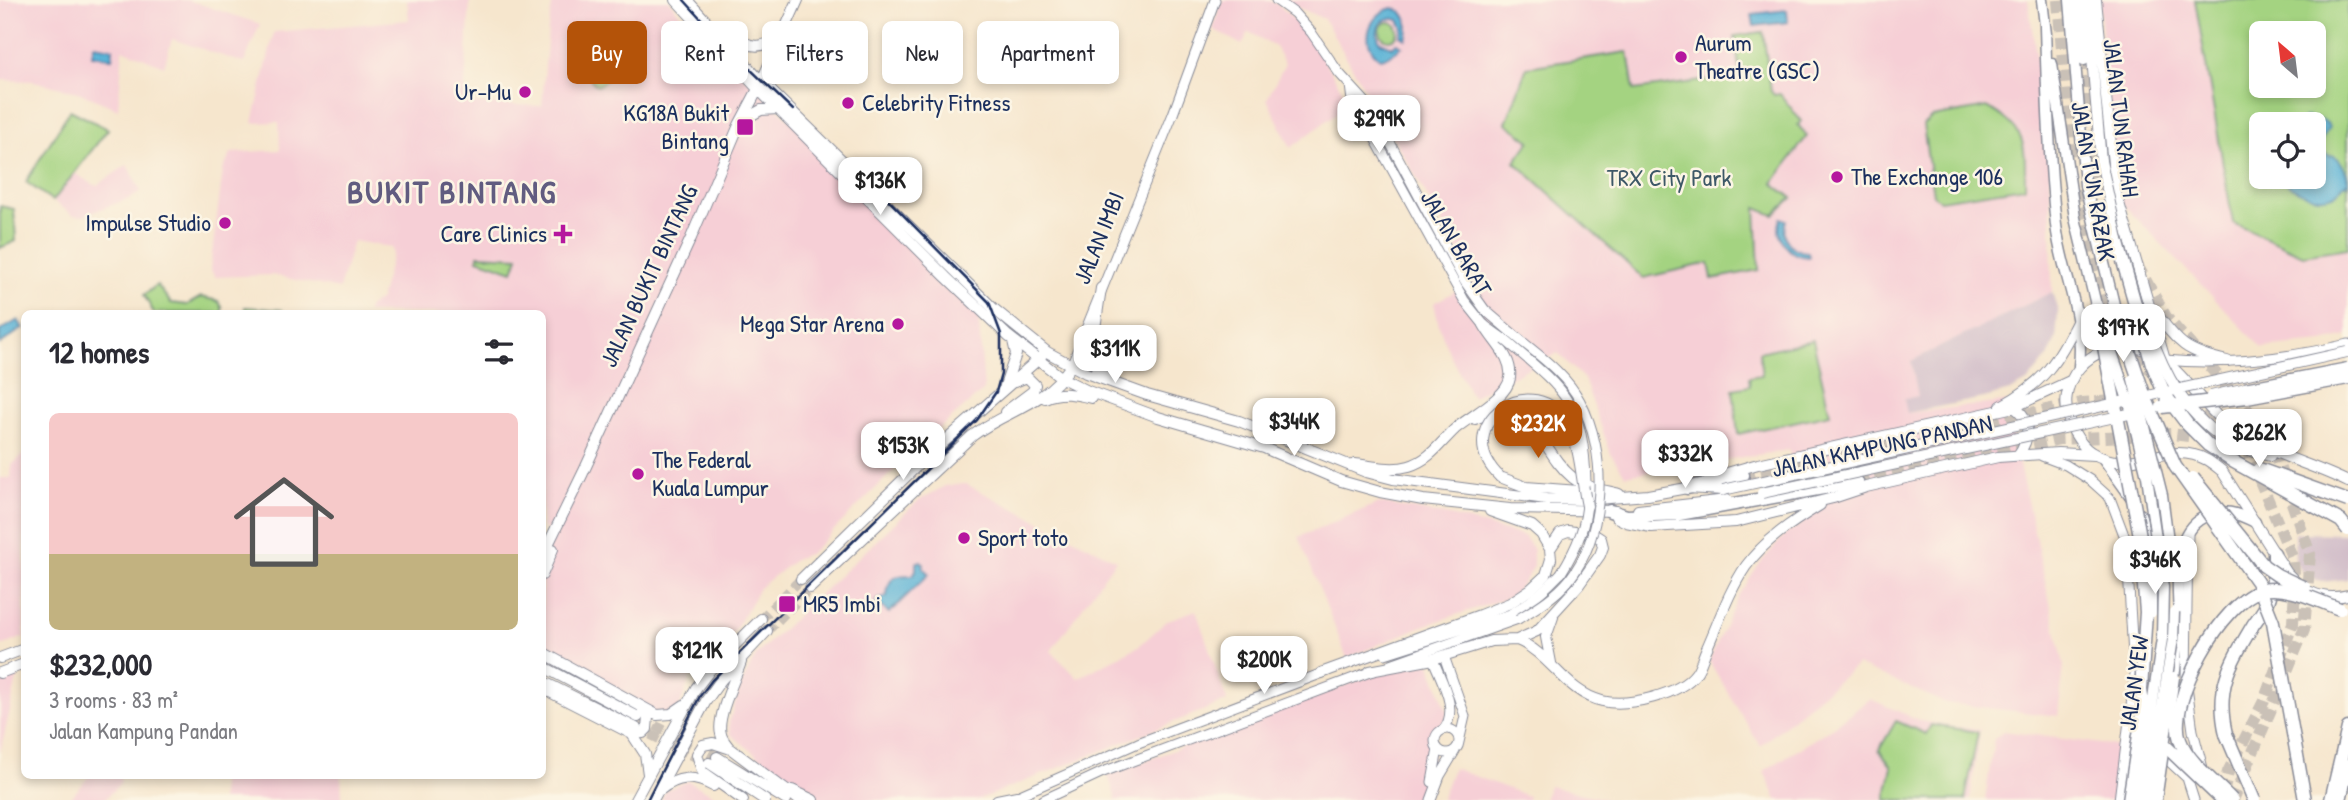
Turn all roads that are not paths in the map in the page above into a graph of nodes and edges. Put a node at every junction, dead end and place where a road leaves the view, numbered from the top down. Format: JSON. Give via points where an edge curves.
{"nodes":[{"id":1,"x":676,"y":0,"type":"edge"},
{"id":2,"x":687,"y":0,"type":"edge"},
{"id":3,"x":798,"y":0,"type":"edge"},
{"id":4,"x":1215,"y":0,"type":"edge"},
{"id":5,"x":1276,"y":0,"type":"edge"},
{"id":6,"x":2042,"y":0,"type":"edge"},
{"id":7,"x":2070,"y":0,"type":"edge"},
{"id":8,"x":2077,"y":0,"type":"edge"},
{"id":9,"x":2087,"y":0,"type":"edge"},
{"id":10,"x":2096,"y":0,"type":"edge"},
{"id":11,"x":707,"y":21,"type":"edge"},
{"id":12,"x":789,"y":21,"type":"edge"},
{"id":13,"x":2045,"y":27,"type":"junction"},
{"id":14,"x":2084,"y":59,"type":"tunnel mouth"},
{"id":15,"x":748,"y":70,"type":"edge"},
{"id":16,"x":762,"y":81,"type":"edge"},
{"id":17,"x":1350,"y":84,"type":"junction"},
{"id":18,"x":760,"y":85,"type":"junction"},
{"id":19,"x":778,"y":109,"type":"junction"},
{"id":20,"x":1372,"y":109,"type":"junction"},
{"id":21,"x":1349,"y":111,"type":"dead end"},
{"id":22,"x":738,"y":125,"type":"junction"},
{"id":23,"x":2117,"y":240,"type":"junction"},
{"id":24,"x":1101,"y":288,"type":"junction"},
{"id":25,"x":2148,"y":299,"type":"junction"},
{"id":26,"x":2096,"y":305,"type":"junction"},
{"id":27,"x":2116,"y":313,"type":"junction"},
{"id":28,"x":2078,"y":314,"type":"junction"},
{"id":29,"x":2132,"y":324,"type":"junction"},
{"id":30,"x":1484,"y":326,"type":"junction"},
{"id":31,"x":1008,"y":336,"type":"junction"},
{"id":32,"x":1508,"y":337,"type":"junction"},
{"id":33,"x":2348,"y":344,"type":"edge"},
{"id":34,"x":1047,"y":352,"type":"junction"},
{"id":35,"x":2348,"y":352,"type":"edge"},
{"id":36,"x":1038,"y":359,"type":"junction"},
{"id":37,"x":2165,"y":359,"type":"junction"},
{"id":38,"x":2227,"y":361,"type":"junction"},
{"id":39,"x":1071,"y":366,"type":"junction"},
{"id":40,"x":2079,"y":366,"type":"junction"},
{"id":41,"x":2348,"y":366,"type":"edge"},
{"id":42,"x":2348,"y":378,"type":"edge"},
{"id":43,"x":1062,"y":379,"type":"junction"},
{"id":44,"x":2070,"y":382,"type":"junction"},
{"id":45,"x":1005,"y":387,"type":"junction"},
{"id":46,"x":2245,"y":389,"type":"joint"},
{"id":47,"x":1134,"y":390,"type":"junction"},
{"id":48,"x":2144,"y":394,"type":"junction"},
{"id":49,"x":1147,"y":395,"type":"junction"},
{"id":50,"x":2164,"y":401,"type":"junction"},
{"id":51,"x":1032,"y":402,"type":"junction"},
{"id":52,"x":2014,"y":407,"type":"junction"},
{"id":53,"x":2135,"y":407,"type":"junction"},
{"id":54,"x":1985,"y":415,"type":"junction"},
{"id":55,"x":1158,"y":417,"type":"junction"},
{"id":56,"x":989,"y":423,"type":"junction"},
{"id":57,"x":1455,"y":429,"type":"junction"},
{"id":58,"x":2161,"y":436,"type":"junction"},
{"id":59,"x":2208,"y":445,"type":"junction"},
{"id":60,"x":2033,"y":454,"type":"junction"},
{"id":61,"x":2018,"y":455,"type":"junction"},
{"id":62,"x":2100,"y":456,"type":"junction"},
{"id":63,"x":1340,"y":462,"type":"junction"},
{"id":64,"x":2314,"y":469,"type":"junction"},
{"id":65,"x":1743,"y":475,"type":"tunnel mouth"},
{"id":66,"x":1857,"y":482,"type":"tunnel mouth"},
{"id":67,"x":2348,"y":482,"type":"edge"},
{"id":68,"x":1687,"y":488,"type":"junction"},
{"id":69,"x":2128,"y":492,"type":"junction"},
{"id":70,"x":1619,"y":494,"type":"junction"},
{"id":71,"x":1647,"y":495,"type":"junction"},
{"id":72,"x":1833,"y":498,"type":"junction"},
{"id":73,"x":2348,"y":501,"type":"edge"},
{"id":74,"x":1592,"y":505,"type":"junction"},
{"id":75,"x":1473,"y":506,"type":"junction"},
{"id":76,"x":1610,"y":511,"type":"junction"},
{"id":77,"x":2132,"y":520,"type":"junction"},
{"id":78,"x":2255,"y":522,"type":"junction"},
{"id":79,"x":2348,"y":530,"type":"edge"},
{"id":80,"x":555,"y":531,"type":"junction"},
{"id":81,"x":2188,"y":531,"type":"junction"},
{"id":82,"x":2123,"y":535,"type":"junction"},
{"id":83,"x":1550,"y":548,"type":"junction"},
{"id":84,"x":546,"y":549,"type":"edge"},
{"id":85,"x":2274,"y":553,"type":"junction"},
{"id":86,"x":546,"y":565,"type":"edge"},
{"id":87,"x":800,"y":579,"type":"tunnel mouth"},
{"id":88,"x":810,"y":589,"type":"tunnel mouth"},
{"id":89,"x":2348,"y":595,"type":"edge"},
{"id":90,"x":2348,"y":604,"type":"edge"},
{"id":91,"x":1557,"y":607,"type":"junction"},
{"id":92,"x":2348,"y":611,"type":"edge"},
{"id":93,"x":1517,"y":615,"type":"junction"},
{"id":94,"x":761,"y":619,"type":"tunnel mouth"},
{"id":95,"x":767,"y":631,"type":"tunnel mouth"},
{"id":96,"x":1517,"y":640,"type":"junction"},
{"id":97,"x":21,"y":650,"type":"edge"},
{"id":98,"x":546,"y":655,"type":"edge"},
{"id":99,"x":0,"y":658,"type":"edge"},
{"id":100,"x":742,"y":658,"type":"junction"},
{"id":101,"x":1438,"y":658,"type":"junction"},
{"id":102,"x":21,"y":665,"type":"edge"},
{"id":103,"x":546,"y":668,"type":"edge"},
{"id":104,"x":1553,"y":668,"type":"junction"},
{"id":105,"x":1370,"y":671,"type":"junction"},
{"id":106,"x":2135,"y":672,"type":"junction"},
{"id":107,"x":0,"y":673,"type":"edge"},
{"id":108,"x":1321,"y":673,"type":"junction"},
{"id":109,"x":546,"y":683,"type":"edge"},
{"id":110,"x":546,"y":689,"type":"edge"},
{"id":111,"x":687,"y":703,"type":"junction"},
{"id":112,"x":637,"y":722,"type":"junction"},
{"id":113,"x":2129,"y":723,"type":"junction"},
{"id":114,"x":2348,"y":728,"type":"edge"},
{"id":115,"x":1443,"y":730,"type":"junction"},
{"id":116,"x":2126,"y":738,"type":"junction"},
{"id":117,"x":2142,"y":739,"type":"junction"},
{"id":118,"x":2348,"y":741,"type":"edge"},
{"id":119,"x":1458,"y":746,"type":"junction"},
{"id":120,"x":731,"y":749,"type":"junction"},
{"id":121,"x":1438,"y":749,"type":"junction"},
{"id":122,"x":2348,"y":765,"type":"edge"},
{"id":123,"x":1437,"y":776,"type":"junction"},
{"id":124,"x":648,"y":778,"type":"junction"},
{"id":125,"x":782,"y":787,"type":"junction"},
{"id":126,"x":654,"y":796,"type":"edge"},
{"id":127,"x":1014,"y":798,"type":"edge"},
{"id":128,"x":635,"y":800,"type":"edge"},
{"id":129,"x":743,"y":800,"type":"edge"},
{"id":130,"x":765,"y":800,"type":"edge"},
{"id":131,"x":786,"y":800,"type":"edge"},
{"id":132,"x":799,"y":800,"type":"edge"},
{"id":133,"x":813,"y":800,"type":"edge"},
{"id":134,"x":997,"y":800,"type":"edge"},
{"id":135,"x":1043,"y":800,"type":"edge"},
{"id":136,"x":1425,"y":800,"type":"edge"},
{"id":137,"x":1431,"y":800,"type":"edge"},
{"id":138,"x":2119,"y":800,"type":"edge"},
{"id":139,"x":2128,"y":800,"type":"edge"},
{"id":140,"x":2138,"y":800,"type":"edge"},
{"id":141,"x":2147,"y":800,"type":"edge"},
{"id":142,"x":2156,"y":800,"type":"edge"},
{"id":143,"x":2194,"y":800,"type":"edge"},
{"id":144,"x":2210,"y":800,"type":"edge"},
{"id":145,"x":2222,"y":800,"type":"edge"},
{"id":146,"x":2232,"y":800,"type":"edge"},
{"id":147,"x":2255,"y":800,"type":"edge"},
{"id":148,"x":2305,"y":800,"type":"edge"},
{"id":149,"x":2332,"y":800,"type":"edge"},
{"id":150,"x":2340,"y":800,"type":"edge"}],
"edges":[{"from":1,"to":18,"type":"main road"},
{"from":2,"to":11,"type":"main road"},
{"from":3,"to":12,"type":"main road","name":"JALAN BUKIT BINTANG"},
{"from":4,"to":24,"type":"street","name":"JALAN IMBI"},
{"from":5,"to":17,"type":"street","name":"JALAN BARAT","via":[[1311,32]]},
{"from":6,"to":13,"type":"main road","name":"JALAN TUN RAZAK"},
{"from":7,"to":27,"type":"main road","name":"JALAN TUN RAZAK","via":[[2085,185]]},
{"from":8,"to":14,"type":"highway"},
{"from":9,"to":23,"type":"main road","name":"JALAN TUN RAHAH","bridge":true,"via":[[2101,161]]},
{"from":10,"to":25,"type":"main road","via":[[2116,193]]},
{"from":13,"to":26,"type":"main road","name":"JALAN TUN RAZAK","via":[[2075,218]]},
{"from":13,"to":28,"type":"main road","via":[[2056,227]]},
{"from":15,"to":18,"type":"main road"},
{"from":16,"to":18,"type":"main road","name":"JALAN BUKIT BINTANG"},
{"from":17,"to":20,"type":"street","name":"JALAN BARAT"},
{"from":17,"to":21,"type":"street"},
{"from":18,"to":19,"type":"main road","name":"JALAN KAMPUNG PANDAN"},
{"from":18,"to":22,"type":"main road","name":"JALAN BUKIT BINTANG"},
{"from":18,"to":34,"type":"main road","via":[[994,309]]},
{"from":19,"to":22,"type":"main road","via":[[761,110]]},
{"from":19,"to":31,"type":"main road","name":"JALAN KAMPUNG PANDAN"},
{"from":20,"to":30,"type":"street","name":"JALAN BARAT","via":[[1362,107],[1359,116],[1464,300]]},
{"from":20,"to":32,"type":"street","name":"JALAN BARAT","via":[[1465,282]]},
{"from":22,"to":80,"type":"main road","name":"JALAN BUKIT BINTANG","via":[[691,238]]},
{"from":23,"to":29,"type":"highway","bridge":true,"via":[[2119,273]]},
{"from":23,"to":50,"type":"highway","bridge":true},
{"from":23,"to":64,"type":"main road","name":"JALAN TUN RAHAH","bridge":true,"via":[[2166,374],[2199,421],[2254,452]]},
{"from":24,"to":39,"type":"street","name":"JALAN IMBI"},
{"from":24,"to":47,"type":"main road","via":[[1090,349],[1093,363],[1098,371]]},
{"from":25,"to":28,"type":"main road","via":[[2143,326],[2133,335],[2097,336]]},
{"from":25,"to":37,"type":"main road"},
{"from":25,"to":38,"type":"main road","via":[[2188,349]]},
{"from":26,"to":53,"type":"main road","name":"JALAN TUN RAZAK","bridge":true},
{"from":26,"to":145,"type":"highway","bridge":true,"via":[[2140,536],[2146,612],[2141,690],[2145,718],[2155,736]]},
{"from":27,"to":48,"type":"highway","bridge":true},
{"from":27,"to":53,"type":"main road","name":"JALAN TUN RAZAK","bridge":true},
{"from":28,"to":40,"type":"main road"},
{"from":28,"to":54,"type":"main road","via":[[2063,351],[2041,380]]},
{"from":29,"to":48,"type":"highway","bridge":true},
{"from":29,"to":50,"type":"highway","bridge":true},
{"from":30,"to":32,"type":"street","name":"JALAN BARAT"},
{"from":30,"to":57,"type":"main road","via":[[1508,362],[1508,386]]},
{"from":31,"to":36,"type":"main road","name":"JALAN KAMPUNG PANDAN"},
{"from":31,"to":45,"type":"main road","via":[[1017,352]]},
{"from":32,"to":74,"type":"street","name":"JALAN BARAT","bridge":true,"via":[[1565,394],[1584,441]]},
{"from":33,"to":38,"type":"street"},
{"from":34,"to":36,"type":"main road"},
{"from":34,"to":39,"type":"main road","name":"JALAN KAMPUNG PANDAN"},
{"from":34,"to":43,"type":"main road"},
{"from":35,"to":68,"type":"main road","name":"JALAN KAMPUNG PANDAN","bridge":true,"via":[[1723,490]]},
{"from":36,"to":43,"type":"main road","name":"JALAN KAMPUNG PANDAN"},
{"from":36,"to":45,"type":"main road"},
{"from":37,"to":38,"type":"street"},
{"from":37,"to":40,"type":"main road","via":[[2142,349],[2117,349]]},
{"from":37,"to":64,"type":"main road","via":[[2223,422],[2250,441]]},
{"from":39,"to":43,"type":"main road","name":"JALAN IMBI"},
{"from":39,"to":47,"type":"main road","name":"JALAN KAMPUNG PANDAN"},
{"from":40,"to":44,"type":"main road"},
{"from":41,"to":46,"type":"highway","bridge":true},
{"from":42,"to":50,"type":"highway","bridge":true,"via":[[2247,397]]},
{"from":43,"to":51,"type":"main road","name":"JALAN IMBI"},
{"from":43,"to":55,"type":"main road","name":"JALAN KAMPUNG PANDAN"},
{"from":44,"to":52,"type":"main road"},
{"from":44,"to":62,"type":"main road","via":[[2068,421],[2082,443]]},
{"from":45,"to":56,"type":"main road","via":[[1027,377],[1035,385]]},
{"from":45,"to":87,"type":"main road"},
{"from":46,"to":50,"type":"main road","name":"JALAN KAMPUNG PANDAN","bridge":true},
{"from":47,"to":49,"type":"main road","name":"JALAN KAMPUNG PANDAN"},
{"from":48,"to":58,"type":"highway","bridge":true},
{"from":49,"to":55,"type":"main road","via":[[1113,390],[1115,395],[1152,409]]},
{"from":49,"to":63,"type":"main road","name":"JALAN KAMPUNG PANDAN","via":[[1239,421]]},
{"from":50,"to":59,"type":"highway","bridge":true},
{"from":50,"to":76,"type":"main road","name":"JALAN KAMPUNG PANDAN","bridge":true,"via":[[1762,493]]},
{"from":51,"to":55,"type":"main road","via":[[1069,393],[1148,419]]},
{"from":51,"to":56,"type":"main road","name":"JALAN IMBI"},
{"from":52,"to":54,"type":"main road"},
{"from":52,"to":61,"type":"main road","via":[[2022,412],[2027,425],[2027,441]]},
{"from":53,"to":140,"type":"main road","name":"JALAN YEW","bridge":true,"via":[[2156,525],[2164,612]]},
{"from":53,"to":141,"type":"main road","name":"JALAN YEW","bridge":true,"via":[[2163,506],[2174,612]]},
{"from":54,"to":68,"type":"main road","via":[[1730,471]]},
{"from":55,"to":75,"type":"main road","name":"JALAN KAMPUNG PANDAN","via":[[1264,448],[1341,481],[1380,492]]},
{"from":56,"to":88,"type":"main road","name":"JALAN IMBI"},
{"from":57,"to":63,"type":"main road","via":[[1436,450],[1410,466]]},
{"from":57,"to":70,"type":"main road","via":[[1490,413],[1523,416],[1576,480]]},
{"from":58,"to":90,"type":"highway","bridge":true,"via":[[2264,566],[2293,583]]},
{"from":58,"to":148,"type":"highway","bridge":true,"via":[[2187,484],[2257,582],[2273,622]]},
{"from":59,"to":73,"type":"highway","bridge":true,"via":[[2266,472]]},
{"from":59,"to":79,"type":"highway","bridge":true,"via":[[2341,521]]},
{"from":60,"to":61,"type":"main road"},
{"from":60,"to":62,"type":"main road"},
{"from":60,"to":82,"type":"street","via":[[2090,480],[2110,498]]},
{"from":61,"to":72,"type":"main road"},
{"from":62,"to":69,"type":"main road"},
{"from":62,"to":78,"type":"main road","via":[[2130,463],[2172,453],[2196,455],[2222,471]]},
{"from":63,"to":71,"type":"main road","name":"JALAN KAMPUNG PANDAN","via":[[1393,479],[1546,499]]},
{"from":64,"to":67,"type":"main road"},
{"from":65,"to":68,"type":"highway"},
{"from":66,"to":76,"type":"highway","via":[[1679,514],[1627,516]]},
{"from":68,"to":71,"type":"main road","name":"JALAN KAMPUNG PANDAN"},
{"from":69,"to":77,"type":"street"},
{"from":69,"to":139,"type":"main road","bridge":true,"via":[[2140,512],[2151,562],[2148,670]]},
{"from":70,"to":71,"type":"main road"},
{"from":70,"to":74,"type":"main road","bridge":true,"via":[[1526,487],[1500,477],[1483,444],[1487,424],[1497,411],[1526,399],[1552,407],[1575,443]]},
{"from":72,"to":76,"type":"main road","via":[[1736,522],[1680,526],[1626,522]]},
{"from":72,"to":104,"type":"main road","via":[[1787,525],[1748,564],[1695,674],[1664,693],[1620,704],[1601,701],[1580,693]]},
{"from":74,"to":93,"type":"street","name":"JALAN BARAT","bridge":true,"via":[[1562,573]]},
{"from":75,"to":76,"type":"main road","name":"JALAN KAMPUNG PANDAN"},
{"from":75,"to":83,"type":"main road","via":[[1532,526]]},
{"from":77,"to":82,"type":"street"},
{"from":77,"to":106,"type":"street","via":[[2140,590]]},
{"from":78,"to":81,"type":"main road","via":[[2238,513],[2212,513]]},
{"from":78,"to":85,"type":"main road"},
{"from":80,"to":84,"type":"main road"},
{"from":80,"to":86,"type":"main road"},
{"from":81,"to":142,"type":"main road","bridge":true,"via":[[2179,561],[2175,671]]},
{"from":81,"to":144,"type":"street","via":[[2186,678]]},
{"from":82,"to":106,"type":"street"},
{"from":83,"to":91,"type":"main road","via":[[1560,534],[1569,531],[1595,535],[1603,547],[1578,586]]},
{"from":83,"to":108,"type":"main road","via":[[1546,575],[1510,603]]},
{"from":85,"to":89,"type":"main road","via":[[2301,586],[2318,595]]},
{"from":85,"to":147,"type":"highway","bridge":true,"via":[[2267,603],[2233,658],[2222,693],[2227,734]]},
{"from":91,"to":96,"type":"main road","via":[[1537,631]]},
{"from":91,"to":104,"type":"main road","via":[[1546,638]]},
{"from":92,"to":146,"type":"highway","bridge":true,"via":[[2290,591],[2262,591],[2239,604],[2213,635],[2189,679],[2177,728],[2187,752]]},
{"from":93,"to":105,"type":"street"},
{"from":93,"to":108,"type":"street"},
{"from":94,"to":111,"type":"main road","via":[[710,670]]},
{"from":95,"to":100,"type":"main road"},
{"from":96,"to":101,"type":"main road","via":[[1491,641]]},
{"from":96,"to":104,"type":"main road","via":[[1533,648]]},
{"from":97,"to":99,"type":"main road"},
{"from":98,"to":112,"type":"main road"},
{"from":100,"to":120,"type":"main road","via":[[721,719],[721,736]]},
{"from":100,"to":126,"type":"main road","via":[[706,701]]},
{"from":101,"to":105,"type":"main road"},
{"from":101,"to":115,"type":"street","via":[[1451,710]]},
{"from":101,"to":119,"type":"street","via":[[1465,716]]},
{"from":102,"to":107,"type":"main road"},
{"from":103,"to":112,"type":"main road"},
{"from":105,"to":135,"type":"street","via":[[1103,772]]},
{"from":106,"to":113,"type":"street"},
{"from":108,"to":127,"type":"street","via":[[1138,743]]},
{"from":109,"to":112,"type":"main road"},
{"from":110,"to":112,"type":"main road"},
{"from":111,"to":112,"type":"main road","via":[[676,712]]},
{"from":111,"to":124,"type":"main road"},
{"from":112,"to":124,"type":"main road"},
{"from":113,"to":116,"type":"street"},
{"from":113,"to":117,"type":"street"},
{"from":114,"to":149,"type":"highway"},
{"from":115,"to":119,"type":"street","via":[[1454,731]]},
{"from":115,"to":121,"type":"street","via":[[1436,736]]},
{"from":116,"to":117,"type":"street"},
{"from":116,"to":138,"type":"street"},
{"from":117,"to":143,"type":"street","via":[[2187,778]]},
{"from":118,"to":149,"type":"highway"},
{"from":119,"to":121,"type":"street","via":[[1449,753]]},
{"from":119,"to":123,"type":"street"},
{"from":120,"to":125,"type":"main road"},
{"from":120,"to":129,"type":"main road","via":[[713,743],[703,746],[697,754],[698,764]]},
{"from":121,"to":123,"type":"street"},
{"from":122,"to":150,"type":"highway"},
{"from":123,"to":136,"type":"street"},
{"from":123,"to":137,"type":"street"},
{"from":124,"to":128,"type":"main road"},
{"from":125,"to":132,"type":"main road"},
{"from":125,"to":133,"type":"main road"},
{"from":126,"to":129,"type":"main road","via":[[678,779],[695,778]]},
{"from":127,"to":134,"type":"main road"},
{"from":130,"to":131,"type":"main road","via":[[713,760]]}]}
